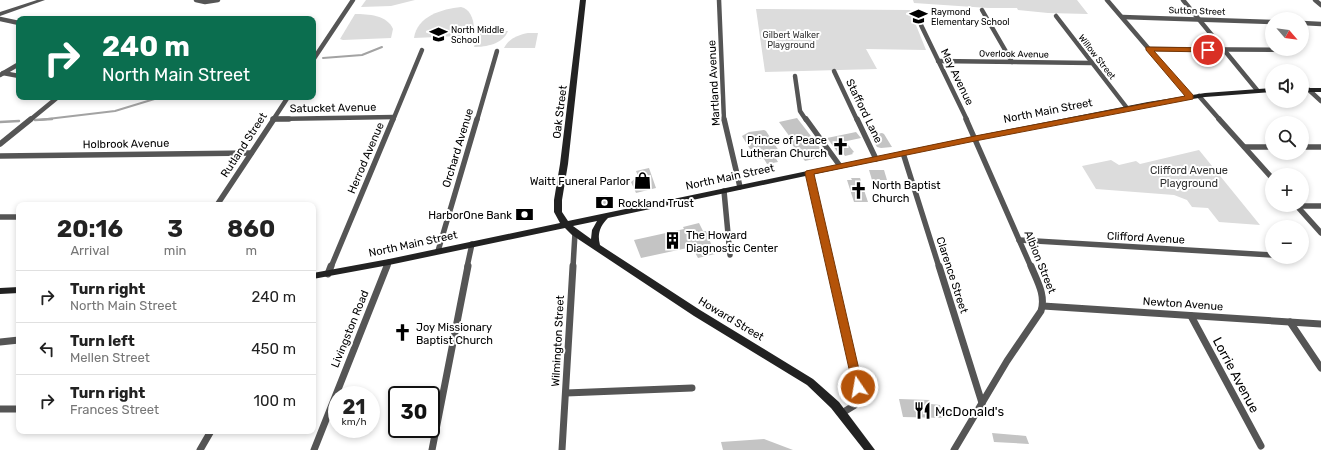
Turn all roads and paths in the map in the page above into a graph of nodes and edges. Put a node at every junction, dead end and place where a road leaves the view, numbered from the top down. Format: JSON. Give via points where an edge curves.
{"nodes":[{"id":1,"x":42,"y":0,"type":"edge"},
{"id":2,"x":196,"y":0,"type":"edge"},
{"id":3,"x":218,"y":0,"type":"edge"},
{"id":4,"x":352,"y":0,"type":"edge"},
{"id":5,"x":583,"y":0,"type":"edge"},
{"id":6,"x":719,"y":0,"type":"edge"},
{"id":7,"x":1107,"y":0,"type":"edge"},
{"id":8,"x":1183,"y":0,"type":"edge"},
{"id":9,"x":1315,"y":0,"type":"edge"},
{"id":10,"x":1321,"y":5,"type":"edge"},
{"id":11,"x":982,"y":10,"type":"dead end"},
{"id":12,"x":0,"y":14,"type":"edge"},
{"id":13,"x":1056,"y":16,"type":"dead end"},
{"id":14,"x":1122,"y":18,"type":"junction"},
{"id":15,"x":1197,"y":18,"type":"junction"},
{"id":16,"x":0,"y":19,"type":"edge"},
{"id":17,"x":16,"y":22,"type":"edge"},
{"id":18,"x":1265,"y":22,"type":"edge"},
{"id":19,"x":1309,"y":23,"type":"edge"},
{"id":20,"x":1321,"y":24,"type":"edge"},
{"id":21,"x":921,"y":25,"type":"dead end"},
{"id":22,"x":1149,"y":49,"type":"junction"},
{"id":23,"x":422,"y":50,"type":"dead end"},
{"id":24,"x":1222,"y":50,"type":"junction"},
{"id":25,"x":1265,"y":50,"type":"edge"},
{"id":26,"x":497,"y":51,"type":"dead end"},
{"id":27,"x":316,"y":55,"type":"edge"},
{"id":28,"x":938,"y":61,"type":"junction"},
{"id":29,"x":1012,"y":62,"type":"junction"},
{"id":30,"x":1091,"y":63,"type":"junction"},
{"id":31,"x":16,"y":66,"type":"edge"},
{"id":32,"x":834,"y":72,"type":"dead end"},
{"id":33,"x":2,"y":74,"type":"edge"},
{"id":34,"x":16,"y":76,"type":"edge"},
{"id":35,"x":795,"y":76,"type":"dead end"},
{"id":36,"x":1257,"y":90,"type":"junction"},
{"id":37,"x":1265,"y":90,"type":"edge"},
{"id":38,"x":1309,"y":90,"type":"edge"},
{"id":39,"x":1321,"y":90,"type":"edge"},
{"id":40,"x":1309,"y":93,"type":"edge"},
{"id":41,"x":1200,"y":96,"type":"junction"},
{"id":42,"x":1190,"y":97,"type":"junction"},
{"id":43,"x":54,"y":100,"type":"edge"},
{"id":44,"x":286,"y":100,"type":"edge"},
{"id":45,"x":1321,"y":101,"type":"edge"},
{"id":46,"x":1127,"y":108,"type":"junction"},
{"id":47,"x":394,"y":117,"type":"junction"},
{"id":48,"x":273,"y":119,"type":"junction"},
{"id":49,"x":975,"y":138,"type":"junction"},
{"id":50,"x":0,"y":144,"type":"edge"},
{"id":51,"x":1245,"y":147,"type":"junction"},
{"id":52,"x":1265,"y":147,"type":"edge"},
{"id":53,"x":1309,"y":147,"type":"edge"},
{"id":54,"x":1321,"y":147,"type":"edge"},
{"id":55,"x":251,"y":153,"type":"junction"},
{"id":56,"x":903,"y":153,"type":"junction"},
{"id":57,"x":0,"y":156,"type":"edge"},
{"id":58,"x":876,"y":159,"type":"junction"},
{"id":59,"x":840,"y":166,"type":"junction"},
{"id":60,"x":1265,"y":170,"type":"edge"},
{"id":61,"x":809,"y":173,"type":"junction"},
{"id":62,"x":740,"y":187,"type":"junction"},
{"id":63,"x":724,"y":190,"type":"junction"},
{"id":64,"x":219,"y":202,"type":"edge"},
{"id":65,"x":1309,"y":206,"type":"edge"},
{"id":66,"x":1321,"y":206,"type":"edge"},
{"id":67,"x":1303,"y":212,"type":"edge"},
{"id":68,"x":606,"y":216,"type":"junction"},
{"id":69,"x":0,"y":217,"type":"edge"},
{"id":70,"x":16,"y":217,"type":"edge"},
{"id":71,"x":564,"y":224,"type":"junction"},
{"id":72,"x":575,"y":233,"type":"junction"},
{"id":73,"x":1321,"y":233,"type":"edge"},
{"id":74,"x":1019,"y":240,"type":"junction"},
{"id":75,"x":472,"y":244,"type":"junction"},
{"id":76,"x":596,"y":247,"type":"junction"},
{"id":77,"x":438,"y":251,"type":"junction"},
{"id":78,"x":1265,"y":255,"type":"edge"},
{"id":79,"x":730,"y":256,"type":"dead end"},
{"id":80,"x":389,"y":262,"type":"junction"},
{"id":81,"x":328,"y":274,"type":"junction"},
{"id":82,"x":316,"y":276,"type":"edge"},
{"id":83,"x":16,"y":290,"type":"edge"},
{"id":84,"x":1,"y":292,"type":"edge"},
{"id":85,"x":1043,"y":306,"type":"junction"},
{"id":86,"x":1191,"y":316,"type":"junction"},
{"id":87,"x":1290,"y":322,"type":"junction"},
{"id":88,"x":1321,"y":324,"type":"edge"},
{"id":89,"x":16,"y":340,"type":"edge"},
{"id":90,"x":0,"y":342,"type":"edge"},
{"id":91,"x":1321,"y":368,"type":"edge"},
{"id":92,"x":692,"y":388,"type":"dead end"},
{"id":93,"x":566,"y":392,"type":"junction"},
{"id":94,"x":982,"y":403,"type":"junction"},
{"id":95,"x":0,"y":409,"type":"edge"},
{"id":96,"x":16,"y":409,"type":"edge"},
{"id":97,"x":842,"y":413,"type":"junction"},
{"id":98,"x":209,"y":434,"type":"edge"},
{"id":99,"x":1261,"y":446,"type":"dead end"},
{"id":100,"x":200,"y":450,"type":"edge"},
{"id":101,"x":314,"y":450,"type":"edge"},
{"id":102,"x":432,"y":450,"type":"edge"},
{"id":103,"x":562,"y":450,"type":"edge"},
{"id":104,"x":870,"y":450,"type":"edge"},
{"id":105,"x":954,"y":450,"type":"edge"}],
"edges":[{"from":1,"to":12,"type":"street"},
{"from":2,"to":3,"type":"street"},
{"from":4,"to":27,"type":"street"},
{"from":5,"to":71,"type":"main road","name":"Oak Street","via":[[558,200],[558,212]]},
{"from":6,"to":62,"type":"street","name":"Martland Avenue","via":[[724,119]]},
{"from":7,"to":14,"type":"street"},
{"from":8,"to":15,"type":"street"},
{"from":9,"to":10,"type":"street"},
{"from":11,"to":29,"type":"street"},
{"from":13,"to":30,"type":"street","name":"Willow Street"},
{"from":14,"to":15,"type":"street","name":"Sutton Street"},
{"from":14,"to":22,"type":"street"},
{"from":15,"to":18,"type":"street","name":"Sutton Street"},
{"from":15,"to":24,"type":"street"},
{"from":16,"to":17,"type":"street"},
{"from":19,"to":20,"type":"street"},
{"from":21,"to":28,"type":"street","name":"May Avenue"},
{"from":22,"to":24,"type":"street"},
{"from":22,"to":42,"type":"street"},
{"from":23,"to":47,"type":"street","name":"Herrod Avenue"},
{"from":24,"to":25,"type":"street"},
{"from":24,"to":36,"type":"street"},
{"from":26,"to":77,"type":"street","name":"Orchard Avenue"},
{"from":28,"to":29,"type":"street","name":"Overlook Avenue"},
{"from":28,"to":49,"type":"street","name":"May Avenue"},
{"from":29,"to":30,"type":"street","name":"Overlook Avenue"},
{"from":30,"to":46,"type":"street","name":"Willow Street"},
{"from":31,"to":33,"type":"street"},
{"from":32,"to":58,"type":"street","name":"Stafford Lane"},
{"from":33,"to":34,"type":"street"},
{"from":35,"to":59,"type":"street","via":[[800,111]]},
{"from":36,"to":37,"type":"main road","name":"North Main Street"},
{"from":36,"to":41,"type":"main road","name":"North Main Street"},
{"from":38,"to":39,"type":"main road"},
{"from":40,"to":45,"type":"street"},
{"from":41,"to":42,"type":"main road","name":"North Main Street"},
{"from":41,"to":51,"type":"street"},
{"from":42,"to":46,"type":"main road","name":"North Main Street"},
{"from":43,"to":50,"type":"street"},
{"from":44,"to":48,"type":"street","name":"Rutland Street"},
{"from":46,"to":49,"type":"main road","name":"North Main Street"},
{"from":47,"to":48,"type":"street","name":"Satucket Avenue"},
{"from":47,"to":81,"type":"street","name":"Herrod Avenue"},
{"from":48,"to":55,"type":"street","name":"Rutland Street"},
{"from":49,"to":56,"type":"main road","name":"North Main Street"},
{"from":49,"to":74,"type":"street","name":"Albion Street"},
{"from":51,"to":52,"type":"street"},
{"from":51,"to":60,"type":"street"},
{"from":53,"to":54,"type":"street"},
{"from":55,"to":57,"type":"street","name":"Holbrook Avenue"},
{"from":55,"to":64,"type":"street","name":"Rutland Street"},
{"from":56,"to":58,"type":"main road","name":"North Main Street"},
{"from":56,"to":94,"type":"street","name":"Clarence Street"},
{"from":58,"to":59,"type":"main road","name":"North Main Street"},
{"from":59,"to":61,"type":"main road","name":"North Main Street"},
{"from":61,"to":62,"type":"main road","name":"North Main Street"},
{"from":61,"to":97,"type":"street","via":[[858,387],[855,405]]},
{"from":62,"to":63,"type":"main road","name":"North Main Street"},
{"from":63,"to":68,"type":"main road","name":"North Main Street"},
{"from":63,"to":79,"type":"street"},
{"from":65,"to":66,"type":"street"},
{"from":67,"to":73,"type":"street"},
{"from":68,"to":71,"type":"main road","name":"North Main Street"},
{"from":68,"to":76,"type":"main road","via":[[594,232]]},
{"from":69,"to":70,"type":"street"},
{"from":71,"to":72,"type":"main road","name":"Howard Street"},
{"from":71,"to":75,"type":"main road","name":"North Main Street"},
{"from":72,"to":76,"type":"main road","name":"Howard Street"},
{"from":72,"to":93,"type":"street","name":"Wilmington Street"},
{"from":74,"to":78,"type":"street","name":"Clifford Avenue"},
{"from":74,"to":85,"type":"street","name":"Albion Street","via":[[1043,295]]},
{"from":75,"to":77,"type":"main road","name":"North Main Street"},
{"from":75,"to":102,"type":"street"},
{"from":76,"to":97,"type":"main road","name":"Howard Street","via":[[697,313],[801,376],[819,389]]},
{"from":77,"to":80,"type":"main road","name":"North Main Street"},
{"from":80,"to":81,"type":"main road","name":"North Main Street"},
{"from":80,"to":101,"type":"street","name":"Livingston Road"},
{"from":81,"to":82,"type":"main road","name":"North Main Street"},
{"from":83,"to":84,"type":"main road"},
{"from":85,"to":86,"type":"street","name":"Newton Avenue"},
{"from":85,"to":94,"type":"street","name":"Albion Street"},
{"from":86,"to":87,"type":"street","name":"Newton Avenue"},
{"from":86,"to":99,"type":"street","name":"Lorrie Avenue"},
{"from":87,"to":88,"type":"street","name":"Newton Avenue"},
{"from":87,"to":91,"type":"street"},
{"from":89,"to":90,"type":"street"},
{"from":92,"to":93,"type":"street"},
{"from":93,"to":103,"type":"street","name":"Wilmington Street"},
{"from":94,"to":105,"type":"street","name":"Albion Street"},
{"from":95,"to":96,"type":"street"},
{"from":97,"to":104,"type":"main road","name":"Howard Street"},
{"from":98,"to":100,"type":"street"}]}
